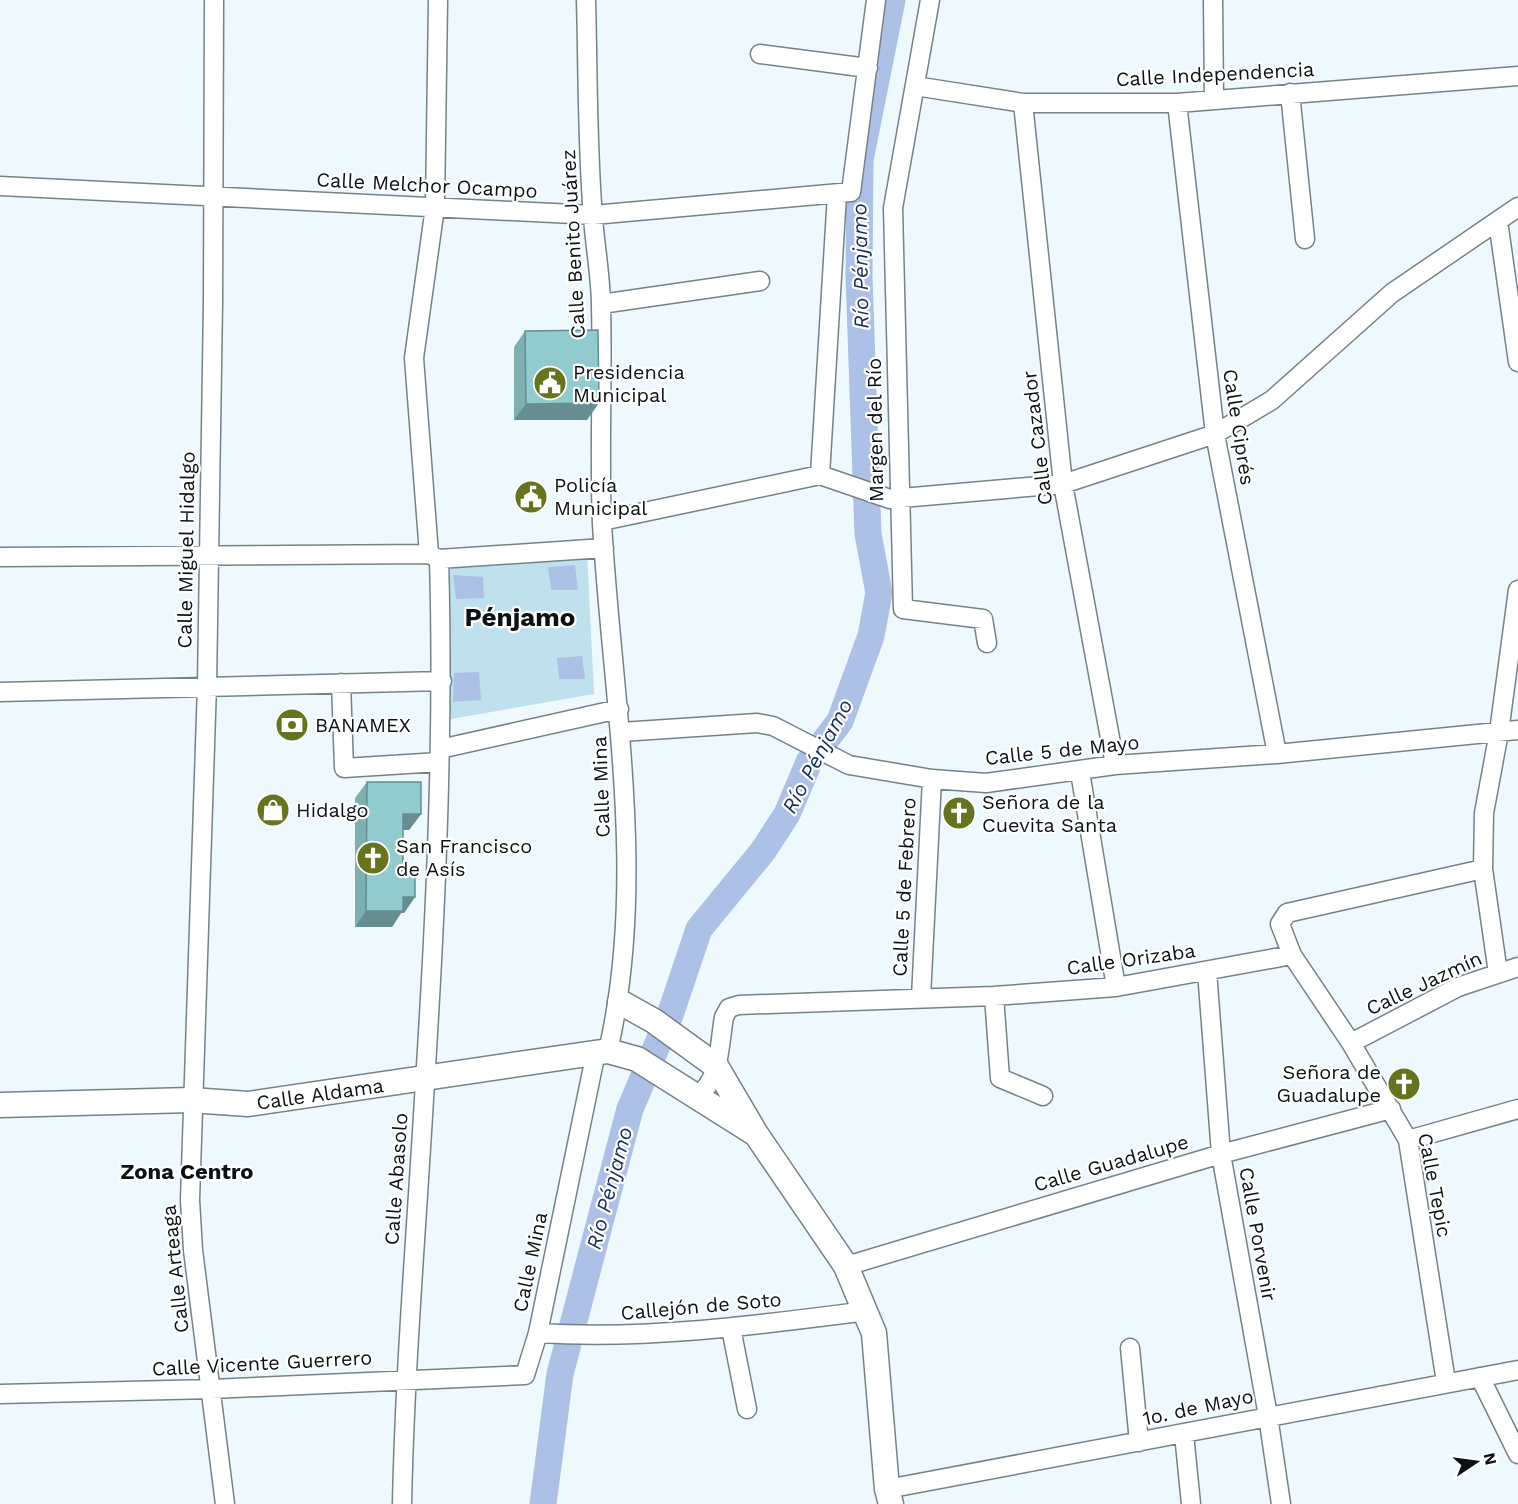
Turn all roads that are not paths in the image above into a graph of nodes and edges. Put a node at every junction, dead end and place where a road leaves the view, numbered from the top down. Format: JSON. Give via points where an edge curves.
{"nodes":[{"id":1,"x":214,"y":0,"type":"edge"},
{"id":2,"x":438,"y":0,"type":"edge"},
{"id":3,"x":586,"y":0,"type":"edge"},
{"id":4,"x":876,"y":0,"type":"edge"},
{"id":5,"x":930,"y":0,"type":"edge"},
{"id":6,"x":1212,"y":0,"type":"edge"},
{"id":7,"x":760,"y":54,"type":"dead end"},
{"id":8,"x":868,"y":68,"type":"junction"},
{"id":9,"x":1518,"y":76,"type":"edge"},
{"id":10,"x":915,"y":86,"type":"junction"},
{"id":11,"x":1290,"y":93,"type":"junction"},
{"id":12,"x":1215,"y":100,"type":"junction"},
{"id":13,"x":1177,"y":103,"type":"junction"},
{"id":14,"x":1023,"y":104,"type":"junction"},
{"id":15,"x":0,"y":186,"type":"edge"},
{"id":16,"x":844,"y":193,"type":"junction"},
{"id":17,"x":214,"y":197,"type":"junction"},
{"id":18,"x":435,"y":207,"type":"junction"},
{"id":19,"x":1518,"y":207,"type":"edge"},
{"id":20,"x":593,"y":215,"type":"junction"},
{"id":21,"x":1498,"y":221,"type":"junction"},
{"id":22,"x":1305,"y":239,"type":"dead end"},
{"id":23,"x":760,"y":281,"type":"dead end"},
{"id":24,"x":601,"y":304,"type":"junction"},
{"id":25,"x":1518,"y":362,"type":"edge"},
{"id":26,"x":1215,"y":434,"type":"junction"},
{"id":27,"x":820,"y":475,"type":"junction"},
{"id":28,"x":1063,"y":484,"type":"junction"},
{"id":29,"x":894,"y":499,"type":"junction"},
{"id":30,"x":602,"y":521,"type":"junction"},
{"id":31,"x":604,"y":548,"type":"junction"},
{"id":32,"x":209,"y":554,"type":"junction"},
{"id":33,"x":434,"y":556,"type":"junction"},
{"id":34,"x":0,"y":557,"type":"edge"},
{"id":35,"x":1518,"y":592,"type":"edge"},
{"id":36,"x":987,"y":643,"type":"dead end"},
{"id":37,"x":442,"y":681,"type":"junction"},
{"id":38,"x":341,"y":683,"type":"junction"},
{"id":39,"x":207,"y":685,"type":"junction"},
{"id":40,"x":0,"y":692,"type":"edge"},
{"id":41,"x":620,"y":709,"type":"junction"},
{"id":42,"x":1518,"y":730,"type":"edge"},
{"id":43,"x":621,"y":732,"type":"junction"},
{"id":44,"x":1499,"y":732,"type":"junction"},
{"id":45,"x":1277,"y":754,"type":"junction"},
{"id":46,"x":439,"y":756,"type":"junction"},
{"id":47,"x":1114,"y":765,"type":"junction"},
{"id":48,"x":1080,"y":772,"type":"junction"},
{"id":49,"x":932,"y":778,"type":"junction"},
{"id":50,"x":1483,"y":869,"type":"junction"},
{"id":51,"x":1292,"y":955,"type":"junction"},
{"id":52,"x":1518,"y":967,"type":"edge"},
{"id":53,"x":1207,"y":970,"type":"junction"},
{"id":54,"x":1498,"y":973,"type":"junction"},
{"id":55,"x":1116,"y":987,"type":"junction"},
{"id":56,"x":994,"y":996,"type":"junction"},
{"id":57,"x":921,"y":997,"type":"junction"},
{"id":58,"x":620,"y":1002,"type":"junction"},
{"id":59,"x":1351,"y":1043,"type":"junction"},
{"id":60,"x":602,"y":1051,"type":"junction"},
{"id":61,"x":716,"y":1066,"type":"junction"},
{"id":62,"x":426,"y":1080,"type":"junction"},
{"id":63,"x":690,"y":1094,"type":"junction"},
{"id":64,"x":1043,"y":1096,"type":"dead end"},
{"id":65,"x":191,"y":1100,"type":"junction"},
{"id":66,"x":0,"y":1105,"type":"edge"},
{"id":67,"x":1518,"y":1109,"type":"edge"},
{"id":68,"x":1391,"y":1110,"type":"junction"},
{"id":69,"x":756,"y":1134,"type":"junction"},
{"id":70,"x":1408,"y":1140,"type":"junction"},
{"id":71,"x":1221,"y":1154,"type":"junction"},
{"id":72,"x":846,"y":1266,"type":"junction"},
{"id":73,"x":867,"y":1311,"type":"junction"},
{"id":74,"x":731,"y":1328,"type":"junction"},
{"id":75,"x":538,"y":1333,"type":"junction"},
{"id":76,"x":1130,"y":1348,"type":"dead end"},
{"id":77,"x":1518,"y":1370,"type":"edge"},
{"id":78,"x":525,"y":1375,"type":"joint"},
{"id":79,"x":1480,"y":1377,"type":"junction"},
{"id":80,"x":405,"y":1378,"type":"junction"},
{"id":81,"x":1446,"y":1382,"type":"junction"},
{"id":82,"x":212,"y":1389,"type":"junction"},
{"id":83,"x":0,"y":1394,"type":"edge"},
{"id":84,"x":747,"y":1409,"type":"dead end"},
{"id":85,"x":1268,"y":1416,"type":"junction"},
{"id":86,"x":1184,"y":1434,"type":"junction"},
{"id":87,"x":1139,"y":1442,"type":"junction"},
{"id":88,"x":1518,"y":1454,"type":"edge"},
{"id":89,"x":888,"y":1499,"type":"edge"},
{"id":90,"x":225,"y":1504,"type":"edge"},
{"id":91,"x":402,"y":1504,"type":"edge"},
{"id":92,"x":1191,"y":1504,"type":"edge"},
{"id":93,"x":1281,"y":1504,"type":"edge"}],
"edges":[{"from":1,"to":17,"type":"street","name":"Calle Miguel Hidalgo"},
{"from":2,"to":18,"type":"street","name":"Calle Abasolo"},
{"from":3,"to":20,"type":"street","name":"Calle Benito Juárez"},
{"from":4,"to":8,"type":"street"},
{"from":5,"to":10,"type":"street","name":"Margen del Río"},
{"from":6,"to":12,"type":"street"},
{"from":7,"to":8,"type":"street"},
{"from":8,"to":16,"type":"street"},
{"from":9,"to":11,"type":"street","name":"Calle Independencia"},
{"from":10,"to":14,"type":"street","name":"Calle Independencia"},
{"from":10,"to":29,"type":"street","name":"Margen del Río","via":[[894,208]]},
{"from":11,"to":12,"type":"street","name":"Calle Independencia"},
{"from":11,"to":22,"type":"street"},
{"from":12,"to":13,"type":"street","name":"Calle Independencia"},
{"from":13,"to":14,"type":"street","name":"Calle Independencia"},
{"from":13,"to":26,"type":"street","name":"Calle Ciprés"},
{"from":14,"to":28,"type":"street","name":"Calle Cazador"},
{"from":15,"to":17,"type":"street","name":"Calle Melchor Ocampo"},
{"from":16,"to":20,"type":"street","name":"Calle Melchor Ocampo"},
{"from":16,"to":27,"type":"street"},
{"from":17,"to":18,"type":"street","name":"Calle Melchor Ocampo"},
{"from":17,"to":32,"type":"street","name":"Calle Miguel Hidalgo"},
{"from":18,"to":20,"type":"street","name":"Calle Melchor Ocampo"},
{"from":18,"to":33,"type":"street","name":"Calle Abasolo","via":[[414,358]]},
{"from":19,"to":21,"type":"street"},
{"from":20,"to":24,"type":"street","name":"Calle Benito Juárez"},
{"from":21,"to":25,"type":"street"},
{"from":21,"to":26,"type":"street","via":[[1392,293],[1272,400]]},
{"from":23,"to":24,"type":"street"},
{"from":24,"to":30,"type":"street","name":"Calle Benito Juárez"},
{"from":26,"to":28,"type":"street"},
{"from":26,"to":45,"type":"street","name":"Calle Ciprés"},
{"from":27,"to":29,"type":"street"},
{"from":27,"to":30,"type":"street"},
{"from":28,"to":29,"type":"street"},
{"from":28,"to":47,"type":"street","name":"Calle Cazador"},
{"from":29,"to":36,"type":"street","name":"Margen del Río","via":[[903,609],[983,619]]},
{"from":30,"to":31,"type":"street","name":"Calle Mina"},
{"from":31,"to":33,"type":"street"},
{"from":31,"to":41,"type":"street","name":"Calle Mina"},
{"from":32,"to":33,"type":"street"},
{"from":32,"to":34,"type":"street"},
{"from":32,"to":39,"type":"street","name":"Calle Miguel Hidalgo"},
{"from":33,"to":37,"type":"street","name":"Calle Abasolo"},
{"from":35,"to":44,"type":"street"},
{"from":37,"to":38,"type":"street"},
{"from":37,"to":46,"type":"street","name":"Calle Abasolo"},
{"from":38,"to":39,"type":"street"},
{"from":38,"to":46,"type":"street","via":[[344,768]]},
{"from":39,"to":40,"type":"street"},
{"from":39,"to":65,"type":"street","name":"Calle Miguel Hidalgo"},
{"from":41,"to":43,"type":"street","name":"Calle Mina"},
{"from":41,"to":46,"type":"street"},
{"from":42,"to":44,"type":"street","name":"Calle 5 de Mayo"},
{"from":43,"to":49,"type":"street","name":"Calle 5 de Mayo","via":[[757,723],[774,726],[849,765]]},
{"from":43,"to":58,"type":"street","name":"Calle Mina","via":[[626,860]]},
{"from":44,"to":45,"type":"street","name":"Calle 5 de Mayo"},
{"from":44,"to":50,"type":"street","via":[[1484,813]]},
{"from":45,"to":47,"type":"street","name":"Calle 5 de Mayo"},
{"from":46,"to":62,"type":"street","name":"Calle Abasolo"},
{"from":47,"to":48,"type":"street","name":"Calle 5 de Mayo"},
{"from":48,"to":49,"type":"street","name":"Calle 5 de Mayo","via":[[986,783]]},
{"from":48,"to":55,"type":"street"},
{"from":49,"to":57,"type":"street","name":"Calle 5 de Febrero"},
{"from":50,"to":51,"type":"street","via":[[1287,913],[1280,924]]},
{"from":50,"to":54,"type":"street"},
{"from":51,"to":53,"type":"street","name":"Calle Orizaba"},
{"from":51,"to":59,"type":"street","name":"Calle Tepic"},
{"from":52,"to":54,"type":"street","name":"Calle Jazmín"},
{"from":53,"to":55,"type":"street","name":"Calle Orizaba"},
{"from":53,"to":71,"type":"street","name":"Calle Porvenir"},
{"from":54,"to":59,"type":"street","name":"Calle Jazmín","via":[[1458,987]]},
{"from":55,"to":56,"type":"street","name":"Calle Orizaba"},
{"from":56,"to":57,"type":"street","name":"Calle Orizaba"},
{"from":56,"to":64,"type":"street","via":[[1000,1078]]},
{"from":57,"to":61,"type":"street","name":"Calle Orizaba","via":[[729,1008]]},
{"from":58,"to":60,"type":"street","name":"Calle Mina"},
{"from":58,"to":61,"type":"street","via":[[654,1021]]},
{"from":59,"to":68,"type":"street","name":"Calle Tepic"},
{"from":60,"to":62,"type":"street","name":"Calle Aldama"},
{"from":60,"to":63,"type":"street","name":"Calle Aldama","via":[[637,1059]]},
{"from":60,"to":75,"type":"street","name":"Calle Mina"},
{"from":61,"to":63,"type":"street","via":[[707,1090]]},
{"from":61,"to":69,"type":"street"},
{"from":62,"to":65,"type":"street","name":"Calle Aldama","via":[[248,1104]]},
{"from":62,"to":80,"type":"street","name":"Calle Abasolo"},
{"from":63,"to":69,"type":"street","name":"Calle Aldama"},
{"from":65,"to":66,"type":"street","name":"Calle Aldama"},
{"from":65,"to":82,"type":"street","name":"Calle Arteaga","via":[[192,1230]]},
{"from":67,"to":70,"type":"street"},
{"from":68,"to":70,"type":"street","name":"Calle Tepic"},
{"from":68,"to":71,"type":"street","name":"Calle Guadalupe"},
{"from":69,"to":72,"type":"street"},
{"from":70,"to":81,"type":"street","name":"Calle Tepic"},
{"from":71,"to":72,"type":"street","name":"Calle Guadalupe"},
{"from":71,"to":85,"type":"street","name":"Calle Porvenir"},
{"from":72,"to":73,"type":"street"},
{"from":73,"to":74,"type":"street","name":"Callejón de Soto"},
{"from":73,"to":89,"type":"street","via":[[874,1333]]},
{"from":74,"to":75,"type":"street","name":"Callejón de Soto","via":[[604,1337]]},
{"from":74,"to":84,"type":"street"},
{"from":75,"to":78,"type":"street","name":"Calle Mina"},
{"from":76,"to":87,"type":"street"},
{"from":77,"to":79,"type":"street","name":"1o. de Mayo"},
{"from":78,"to":80,"type":"street","name":"Calle Vicente Guerrero"},
{"from":79,"to":81,"type":"street","name":"1o. de Mayo"},
{"from":79,"to":88,"type":"street"},
{"from":80,"to":82,"type":"street","name":"Calle Vicente Guerrero"},
{"from":80,"to":91,"type":"street","name":"Calle Abasolo"},
{"from":81,"to":85,"type":"street","name":"1o. de Mayo"},
{"from":82,"to":83,"type":"street","name":"Calle Vicente Guerrero"},
{"from":82,"to":90,"type":"street","name":"Calle Arteaga"},
{"from":85,"to":86,"type":"street","name":"1o. de Mayo"},
{"from":85,"to":93,"type":"street","name":"Calle Porvenir"},
{"from":86,"to":87,"type":"street","name":"1o. de Mayo"},
{"from":86,"to":92,"type":"street"},
{"from":87,"to":89,"type":"street","name":"1o. de Mayo"}]}
